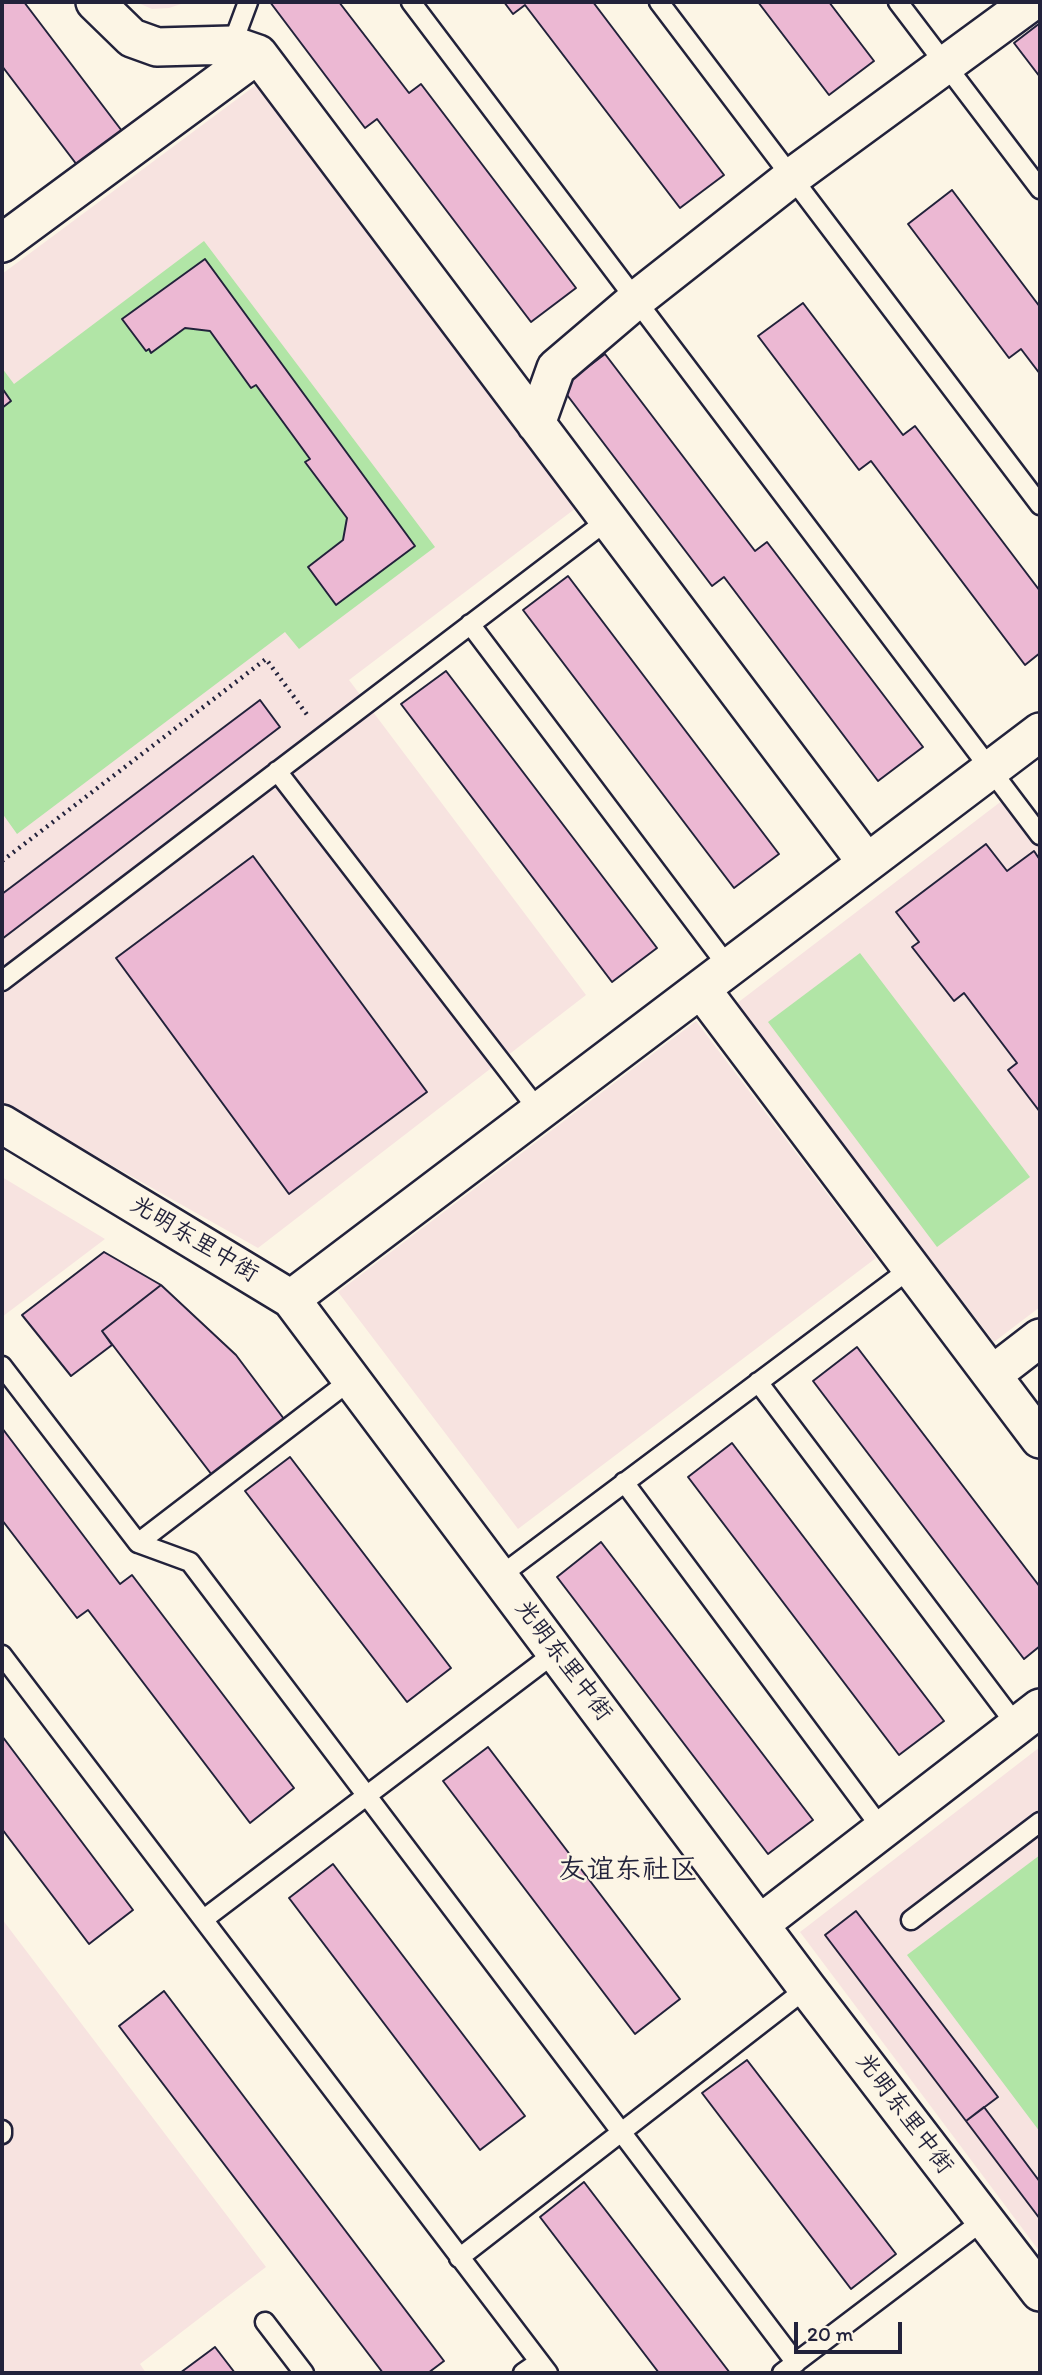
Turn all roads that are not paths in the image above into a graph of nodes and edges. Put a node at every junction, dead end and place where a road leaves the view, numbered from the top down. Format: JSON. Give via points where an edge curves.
{"nodes":[{"id":1,"x":95,"y":2,"type":"edge"},
{"id":2,"x":248,"y":2,"type":"edge"},
{"id":3,"x":411,"y":2,"type":"edge"},
{"id":4,"x":659,"y":2,"type":"edge"},
{"id":5,"x":898,"y":2,"type":"edge"},
{"id":6,"x":1031,"y":2,"type":"edge"},
{"id":7,"x":245,"y":49,"type":"junction"},
{"id":8,"x":945,"y":64,"type":"junction"},
{"id":9,"x":792,"y":177,"type":"junction"},
{"id":10,"x":1040,"y":190,"type":"edge"},
{"id":11,"x":5,"y":232,"type":"edge"},
{"id":12,"x":637,"y":299,"type":"junction"},
{"id":13,"x":536,"y":424,"type":"junction"},
{"id":14,"x":1040,"y":505,"type":"edge"},
{"id":15,"x":609,"y":519,"type":"junction"},
{"id":16,"x":470,"y":624,"type":"junction"},
{"id":17,"x":1040,"y":732,"type":"edge"},
{"id":18,"x":991,"y":769,"type":"junction"},
{"id":19,"x":277,"y":771,"type":"junction"},
{"id":20,"x":1040,"y":835,"type":"edge"},
{"id":21,"x":867,"y":863,"type":"junction"},
{"id":22,"x":715,"y":979,"type":"junction"},
{"id":23,"x":2,"y":981,"type":"edge"},
{"id":24,"x":539,"y":1111,"type":"junction"},
{"id":25,"x":2,"y":1124,"type":"edge"},
{"id":26,"x":911,"y":1268,"type":"junction"},
{"id":27,"x":291,"y":1299,"type":"junction"},
{"id":28,"x":1040,"y":1338,"type":"edge"},
{"id":29,"x":2,"y":1366,"type":"edge"},
{"id":30,"x":992,"y":1375,"type":"junction"},
{"id":31,"x":352,"y":1379,"type":"junction"},
{"id":32,"x":758,"y":1382,"type":"junction"},
{"id":33,"x":1040,"y":1439,"type":"edge"},
{"id":34,"x":624,"y":1482,"type":"junction"},
{"id":35,"x":138,"y":1543,"type":"junction"},
{"id":36,"x":500,"y":1576,"type":"junction"},
{"id":37,"x":556,"y":1652,"type":"junction"},
{"id":38,"x":2,"y":1655,"type":"edge"},
{"id":39,"x":1029,"y":1717,"type":"edge"},
{"id":40,"x":366,"y":1795,"type":"junction"},
{"id":41,"x":1040,"y":1822,"type":"edge"},
{"id":42,"x":882,"y":1829,"type":"junction"},
{"id":43,"x":204,"y":1919,"type":"junction"},
{"id":44,"x":911,"y":1920,"type":"dead end"},
{"id":45,"x":760,"y":1924,"type":"junction"},
{"id":46,"x":807,"y":1988,"type":"junction"},
{"id":47,"x":620,"y":2132,"type":"junction"},
{"id":48,"x":985,"y":2219,"type":"junction"},
{"id":49,"x":459,"y":2258,"type":"junction"},
{"id":50,"x":1040,"y":2292,"type":"edge"},
{"id":51,"x":265,"y":2322,"type":"dead end"},
{"id":52,"x":543,"y":2367,"type":"edge"},
{"id":53,"x":789,"y":2368,"type":"edge"},
{"id":54,"x":304,"y":2373,"type":"edge"},
{"id":55,"x":523,"y":2373,"type":"edge"}],
"edges":[{"from":1,"to":7,"type":"street","via":[[132,38],[157,47]]},
{"from":2,"to":7,"type":"lane"},
{"from":3,"to":12,"type":"lane"},
{"from":4,"to":9,"type":"lane"},
{"from":5,"to":8,"type":"lane"},
{"from":6,"to":8,"type":"street"},
{"from":7,"to":11,"type":"street"},
{"from":7,"to":13,"type":"street"},
{"from":8,"to":9,"type":"street"},
{"from":8,"to":10,"type":"lane"},
{"from":9,"to":12,"type":"street"},
{"from":9,"to":14,"type":"lane"},
{"from":12,"to":13,"type":"street","via":[[556,368]]},
{"from":12,"to":18,"type":"lane"},
{"from":13,"to":15,"type":"street"},
{"from":15,"to":16,"type":"lane"},
{"from":15,"to":21,"type":"street"},
{"from":16,"to":19,"type":"lane"},
{"from":16,"to":22,"type":"lane"},
{"from":17,"to":18,"type":"street"},
{"from":18,"to":20,"type":"lane"},
{"from":18,"to":21,"type":"street"},
{"from":19,"to":23,"type":"lane"},
{"from":19,"to":24,"type":"lane"},
{"from":21,"to":22,"type":"street"},
{"from":22,"to":24,"type":"street"},
{"from":22,"to":26,"type":"street"},
{"from":24,"to":27,"type":"street"},
{"from":25,"to":27,"type":"street","name":"光明东里中街"},
{"from":26,"to":30,"type":"street"},
{"from":26,"to":32,"type":"lane"},
{"from":27,"to":31,"type":"street","name":"光明东里中街"},
{"from":28,"to":30,"type":"street"},
{"from":29,"to":35,"type":"lane"},
{"from":30,"to":33,"type":"street"},
{"from":31,"to":35,"type":"lane"},
{"from":31,"to":36,"type":"street","name":"光明东里中街"},
{"from":32,"to":34,"type":"lane"},
{"from":32,"to":39,"type":"lane"},
{"from":34,"to":36,"type":"lane"},
{"from":34,"to":42,"type":"lane"},
{"from":35,"to":40,"type":"lane","via":[[190,1562]]},
{"from":36,"to":37,"type":"street","name":"光明东里中街"},
{"from":37,"to":40,"type":"lane"},
{"from":37,"to":45,"type":"street","name":"光明东里中街"},
{"from":38,"to":43,"type":"lane"},
{"from":39,"to":42,"type":"street"},
{"from":40,"to":43,"type":"lane"},
{"from":40,"to":47,"type":"lane"},
{"from":41,"to":44,"type":"lane"},
{"from":42,"to":45,"type":"street"},
{"from":43,"to":49,"type":"lane"},
{"from":45,"to":46,"type":"street","name":"光明东里中街"},
{"from":46,"to":47,"type":"lane"},
{"from":46,"to":48,"type":"street","name":"光明东里中街"},
{"from":47,"to":49,"type":"lane"},
{"from":47,"to":53,"type":"lane"},
{"from":48,"to":50,"type":"street","name":"光明东里中街"},
{"from":48,"to":53,"type":"lane"},
{"from":49,"to":52,"type":"lane"},
{"from":51,"to":54,"type":"lane"},
{"from":52,"to":55,"type":"lane"}]}
